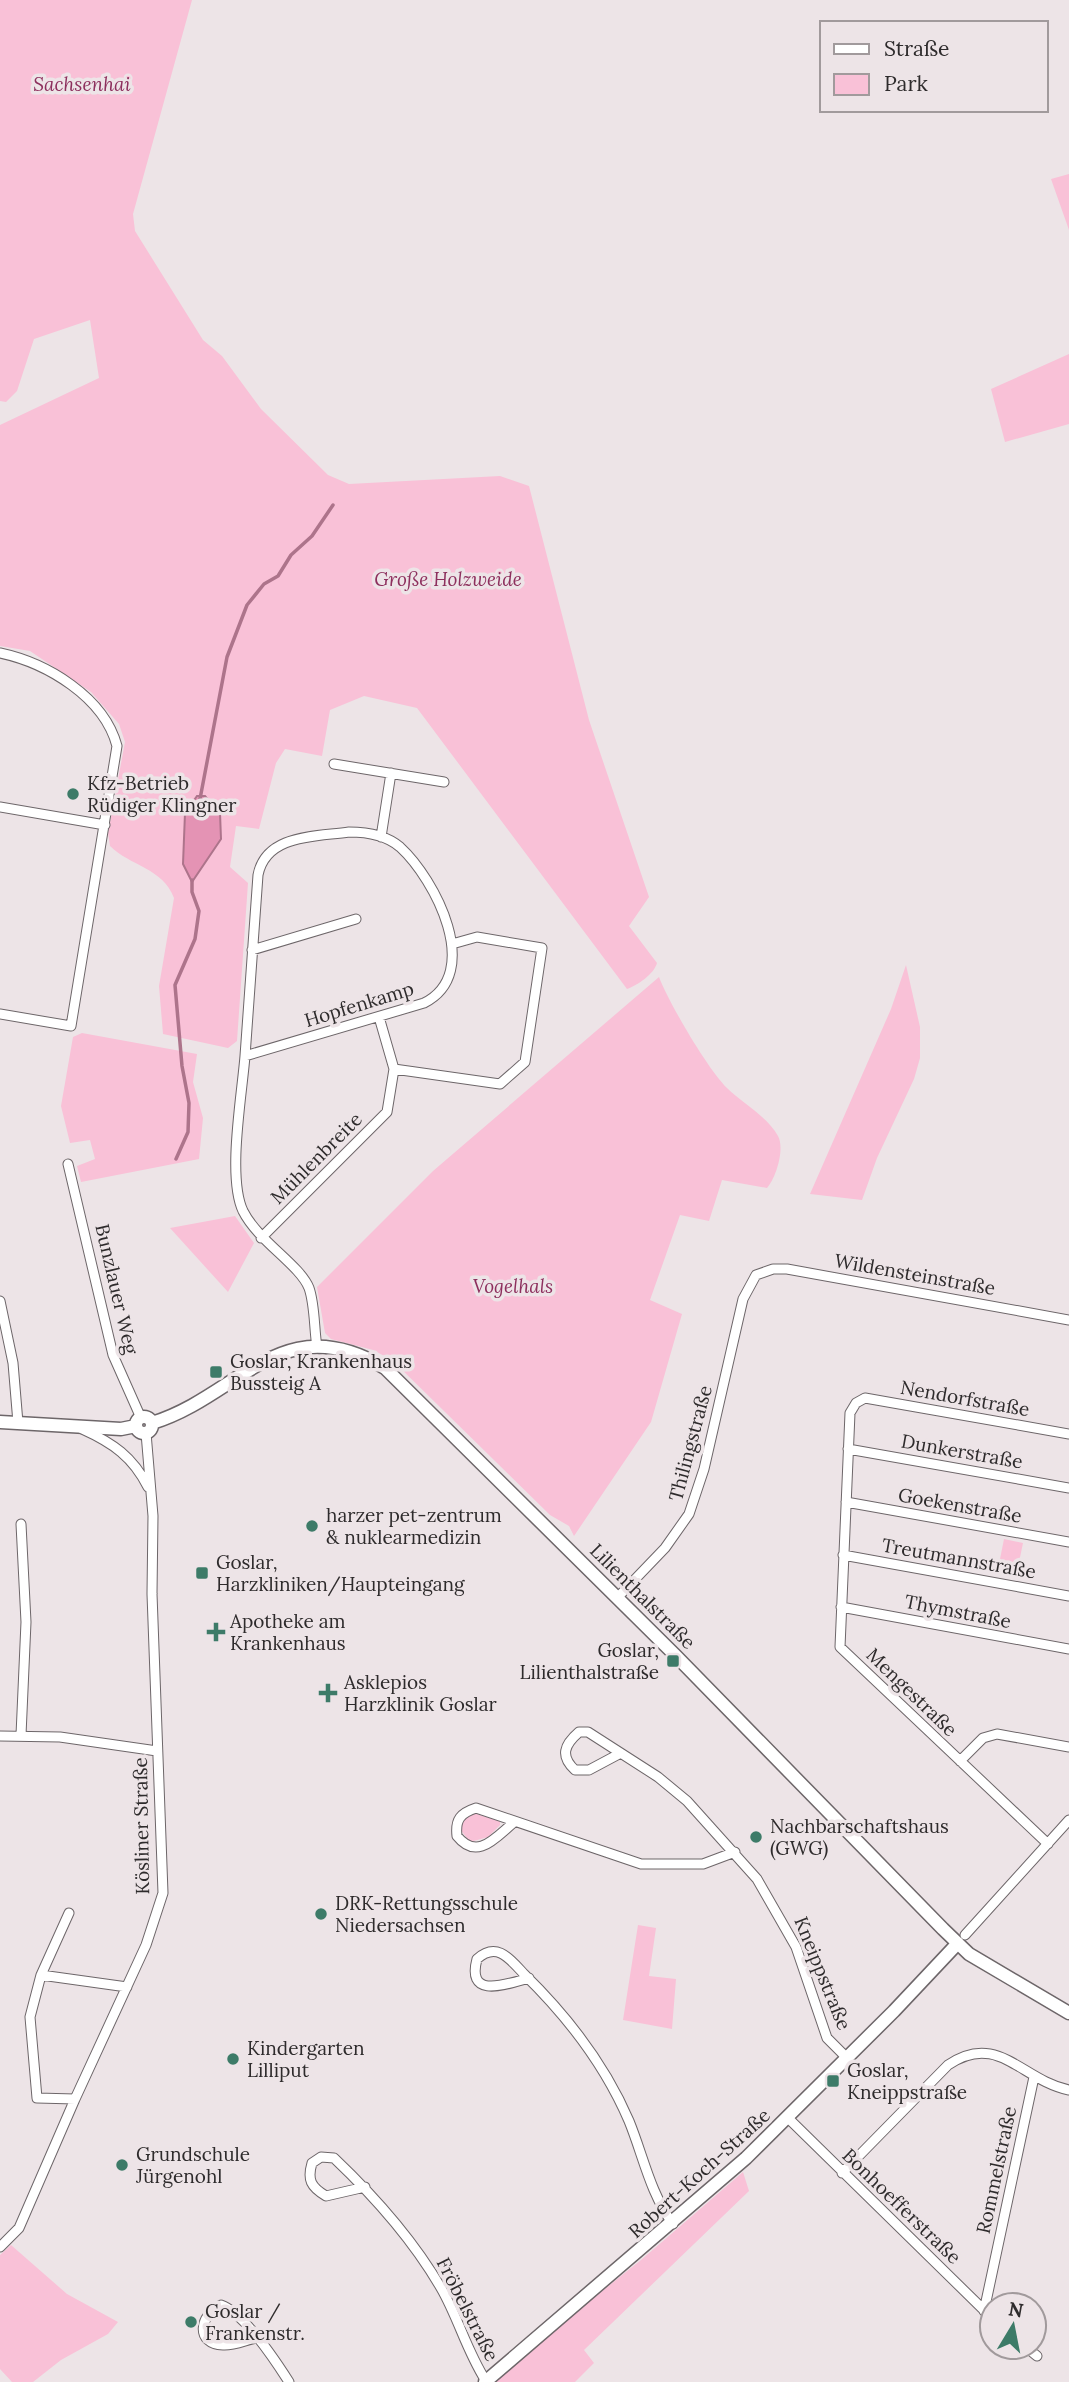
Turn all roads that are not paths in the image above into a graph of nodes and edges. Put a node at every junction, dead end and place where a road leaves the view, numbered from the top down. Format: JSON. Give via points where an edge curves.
{"nodes":[{"id":1,"x":0,"y":653,"type":"edge"},
{"id":2,"x":334,"y":764,"type":"dead end"},
{"id":3,"x":391,"y":773,"type":"junction"},
{"id":4,"x":444,"y":782,"type":"dead end"},
{"id":5,"x":0,"y":807,"type":"edge"},
{"id":6,"x":105,"y":825,"type":"junction"},
{"id":7,"x":381,"y":836,"type":"junction"},
{"id":8,"x":356,"y":919,"type":"dead end"},
{"id":9,"x":452,"y":944,"type":"junction"},
{"id":10,"x":252,"y":950,"type":"junction"},
{"id":11,"x":0,"y":1013,"type":"edge"},
{"id":12,"x":379,"y":1017,"type":"junction"},
{"id":13,"x":245,"y":1056,"type":"junction"},
{"id":14,"x":394,"y":1069,"type":"junction"},
{"id":15,"x":68,"y":1164,"type":"dead end"},
{"id":16,"x":261,"y":1238,"type":"junction"},
{"id":17,"x":756,"y":1275,"type":"joint"},
{"id":18,"x":0,"y":1301,"type":"edge"},
{"id":19,"x":1069,"y":1320,"type":"edge"},
{"id":20,"x":317,"y":1347,"type":"junction"},
{"id":21,"x":856,"y":1403,"type":"joint"},
{"id":22,"x":0,"y":1422,"type":"edge"},
{"id":23,"x":18,"y":1423,"type":"junction"},
{"id":24,"x":144,"y":1425,"type":"junction"},
{"id":25,"x":78,"y":1427,"type":"junction"},
{"id":26,"x":1069,"y":1434,"type":"edge"},
{"id":27,"x":848,"y":1449,"type":"junction"},
{"id":28,"x":1069,"y":1488,"type":"edge"},
{"id":29,"x":151,"y":1492,"type":"junction"},
{"id":30,"x":846,"y":1502,"type":"junction"},
{"id":31,"x":21,"y":1524,"type":"dead end"},
{"id":32,"x":1069,"y":1542,"type":"edge"},
{"id":33,"x":843,"y":1555,"type":"junction"},
{"id":34,"x":1069,"y":1596,"type":"edge"},
{"id":35,"x":617,"y":1598,"type":"junction"},
{"id":36,"x":841,"y":1607,"type":"junction"},
{"id":37,"x":1069,"y":1650,"type":"edge"},
{"id":38,"x":21,"y":1735,"type":"junction"},
{"id":39,"x":0,"y":1736,"type":"edge"},
{"id":40,"x":1069,"y":1747,"type":"edge"},
{"id":41,"x":157,"y":1751,"type":"junction"},
{"id":42,"x":620,"y":1754,"type":"junction"},
{"id":43,"x":960,"y":1761,"type":"junction"},
{"id":44,"x":1069,"y":1820,"type":"edge"},
{"id":45,"x":513,"y":1823,"type":"junction"},
{"id":46,"x":1048,"y":1844,"type":"junction"},
{"id":47,"x":735,"y":1852,"type":"junction"},
{"id":48,"x":69,"y":1913,"type":"dead end"},
{"id":49,"x":958,"y":1942,"type":"junction"},
{"id":50,"x":41,"y":1975,"type":"junction"},
{"id":51,"x":529,"y":1978,"type":"junction"},
{"id":52,"x":127,"y":1987,"type":"junction"},
{"id":53,"x":1069,"y":2013,"type":"edge"},
{"id":54,"x":848,"y":2059,"type":"junction"},
{"id":55,"x":1034,"y":2077,"type":"junction"},
{"id":56,"x":1069,"y":2090,"type":"edge"},
{"id":57,"x":75,"y":2099,"type":"junction"},
{"id":58,"x":788,"y":2118,"type":"junction"},
{"id":59,"x":842,"y":2173,"type":"junction"},
{"id":60,"x":365,"y":2187,"type":"junction"},
{"id":61,"x":673,"y":2224,"type":"junction"},
{"id":62,"x":0,"y":2247,"type":"edge"},
{"id":63,"x":988,"y":2291,"type":"edge"},
{"id":64,"x":978,"y":2305,"type":"edge"},
{"id":65,"x":256,"y":2338,"type":"junction"},
{"id":66,"x":485,"y":2381,"type":"edge"},
{"id":67,"x":289,"y":2382,"type":"edge"}],
"edges":[{"from":1,"to":6,"type":"street","via":[[30,659],[87,698],[112,728],[117,746]]},
{"from":2,"to":3,"type":"street"},
{"from":3,"to":4,"type":"street"},
{"from":3,"to":7,"type":"street"},
{"from":5,"to":6,"type":"street"},
{"from":6,"to":11,"type":"street","via":[[71,1026]]},
{"from":7,"to":9,"type":"street","name":"Hopfenkamp","via":[[400,847],[429,887]]},
{"from":7,"to":10,"type":"street","via":[[349,832],[289,841],[272,849],[258,875]]},
{"from":8,"to":10,"type":"street"},
{"from":9,"to":12,"type":"street","name":"Hopfenkamp","via":[[452,975],[439,994]]},
{"from":9,"to":14,"type":"street","via":[[477,937],[542,948],[525,1062],[500,1084]]},
{"from":10,"to":13,"type":"street"},
{"from":12,"to":13,"type":"street","name":"Hopfenkamp"},
{"from":12,"to":14,"type":"street","name":"Mühlenbreite"},
{"from":13,"to":16,"type":"street","via":[[236,1184],[243,1210]]},
{"from":14,"to":16,"type":"street","name":"Mühlenbreite","via":[[387,1112]]},
{"from":15,"to":24,"type":"street","name":"Bunzlauer Weg","via":[[113,1355]]},
{"from":16,"to":20,"type":"street","via":[[306,1284]]},
{"from":17,"to":19,"type":"street","name":"Wildensteinstraße","via":[[787,1269]]},
{"from":17,"to":35,"type":"street","name":"Thilingstraße","via":[[743,1299],[704,1469],[689,1514],[665,1548]]},
{"from":18,"to":23,"type":"street","via":[[13,1363]]},
{"from":20,"to":24,"type":"street","name":"Lilienthalstraße","via":[[266,1358],[185,1409]]},
{"from":20,"to":35,"type":"street","name":"Lilienthalstraße","via":[[362,1355],[403,1382]]},
{"from":21,"to":26,"type":"street","name":"Nendorfstraße","via":[[865,1398]]},
{"from":21,"to":27,"type":"street","name":"Mengestraße","via":[[850,1413]]},
{"from":22,"to":23,"type":"street","name":"Lilienthalstraße"},
{"from":23,"to":25,"type":"street","name":"Lilienthalstraße"},
{"from":24,"to":25,"type":"street","name":"Lilienthalstraße"},
{"from":24,"to":29,"type":"street","name":"Kösliner Straße"},
{"from":25,"to":29,"type":"street","via":[[129,1456]]},
{"from":27,"to":28,"type":"street","name":"Dunkerstraße"},
{"from":27,"to":30,"type":"street","name":"Mengestraße"},
{"from":29,"to":41,"type":"street","name":"Kösliner Straße"},
{"from":30,"to":32,"type":"street","name":"Goekenstraße"},
{"from":30,"to":33,"type":"street","name":"Mengestraße"},
{"from":31,"to":38,"type":"street","via":[[26,1622]]},
{"from":33,"to":34,"type":"street","name":"Treutmannstraße"},
{"from":33,"to":36,"type":"street","name":"Mengestraße"},
{"from":35,"to":49,"type":"street","name":"Lilienthalstraße"},
{"from":36,"to":37,"type":"street","name":"Thymstraße"},
{"from":36,"to":43,"type":"street","name":"Mengestraße","via":[[840,1647]]},
{"from":38,"to":39,"type":"street"},
{"from":38,"to":41,"type":"street"},
{"from":40,"to":43,"type":"street","via":[[996,1734],[983,1738]]},
{"from":41,"to":52,"type":"street","name":"Kösliner Straße","via":[[163,1893]]},
{"from":42,"to":42,"type":"street","name":"Kneippstraße","via":[[588,1732],[579,1732],[564,1751],[575,1770],[589,1770]]},
{"from":42,"to":47,"type":"street","name":"Kneippstraße","via":[[687,1801]]},
{"from":43,"to":46,"type":"street","name":"Mengestraße"},
{"from":44,"to":46,"type":"street"},
{"from":45,"to":45,"type":"street","via":[[476,1808],[458,1819],[457,1836],[464,1845],[476,1848]]},
{"from":45,"to":47,"type":"street","via":[[641,1864],[703,1864]]},
{"from":46,"to":49,"type":"street"},
{"from":47,"to":54,"type":"street","name":"Kneippstraße","via":[[778,1911],[796,1947],[827,2038]]},
{"from":48,"to":50,"type":"street"},
{"from":49,"to":53,"type":"street","name":"Lilienthalstraße","via":[[977,1959]]},
{"from":49,"to":54,"type":"street","name":"Robert-Koch-Straße"},
{"from":50,"to":52,"type":"street"},
{"from":50,"to":57,"type":"street","via":[[30,2017],[37,2098]]},
{"from":51,"to":51,"type":"street","via":[[502,1951],[491,1950],[477,1959],[474,1969],[477,1980],[492,1988]]},
{"from":51,"to":61,"type":"street","via":[[561,2011],[605,2075],[628,2120],[661,2208]]},
{"from":52,"to":57,"type":"street","name":"Kösliner Straße"},
{"from":54,"to":58,"type":"street","name":"Robert-Koch-Straße"},
{"from":55,"to":56,"type":"street"},
{"from":55,"to":59,"type":"street","via":[[1003,2056],[983,2051],[963,2054]]},
{"from":55,"to":63,"type":"street","name":"Rommelstraße"},
{"from":57,"to":62,"type":"street","name":"Kösliner Straße","via":[[19,2228]]},
{"from":58,"to":59,"type":"street","name":"Bonhoefferstraße"},
{"from":58,"to":61,"type":"street","name":"Robert-Koch-Straße"},
{"from":59,"to":64,"type":"street","name":"Bonhoefferstraße"},
{"from":60,"to":60,"type":"street","name":"Fröbelstraße","via":[[334,2158],[321,2157],[312,2163],[308,2176],[313,2188],[326,2196]]},
{"from":60,"to":66,"type":"street","name":"Fröbelstraße","via":[[442,2289]]},
{"from":61,"to":66,"type":"street","name":"Robert-Koch-Straße"},
{"from":65,"to":65,"type":"street","via":[[232,2309],[221,2305],[203,2320],[203,2332],[210,2341],[223,2345]]},
{"from":65,"to":67,"type":"street"}]}
